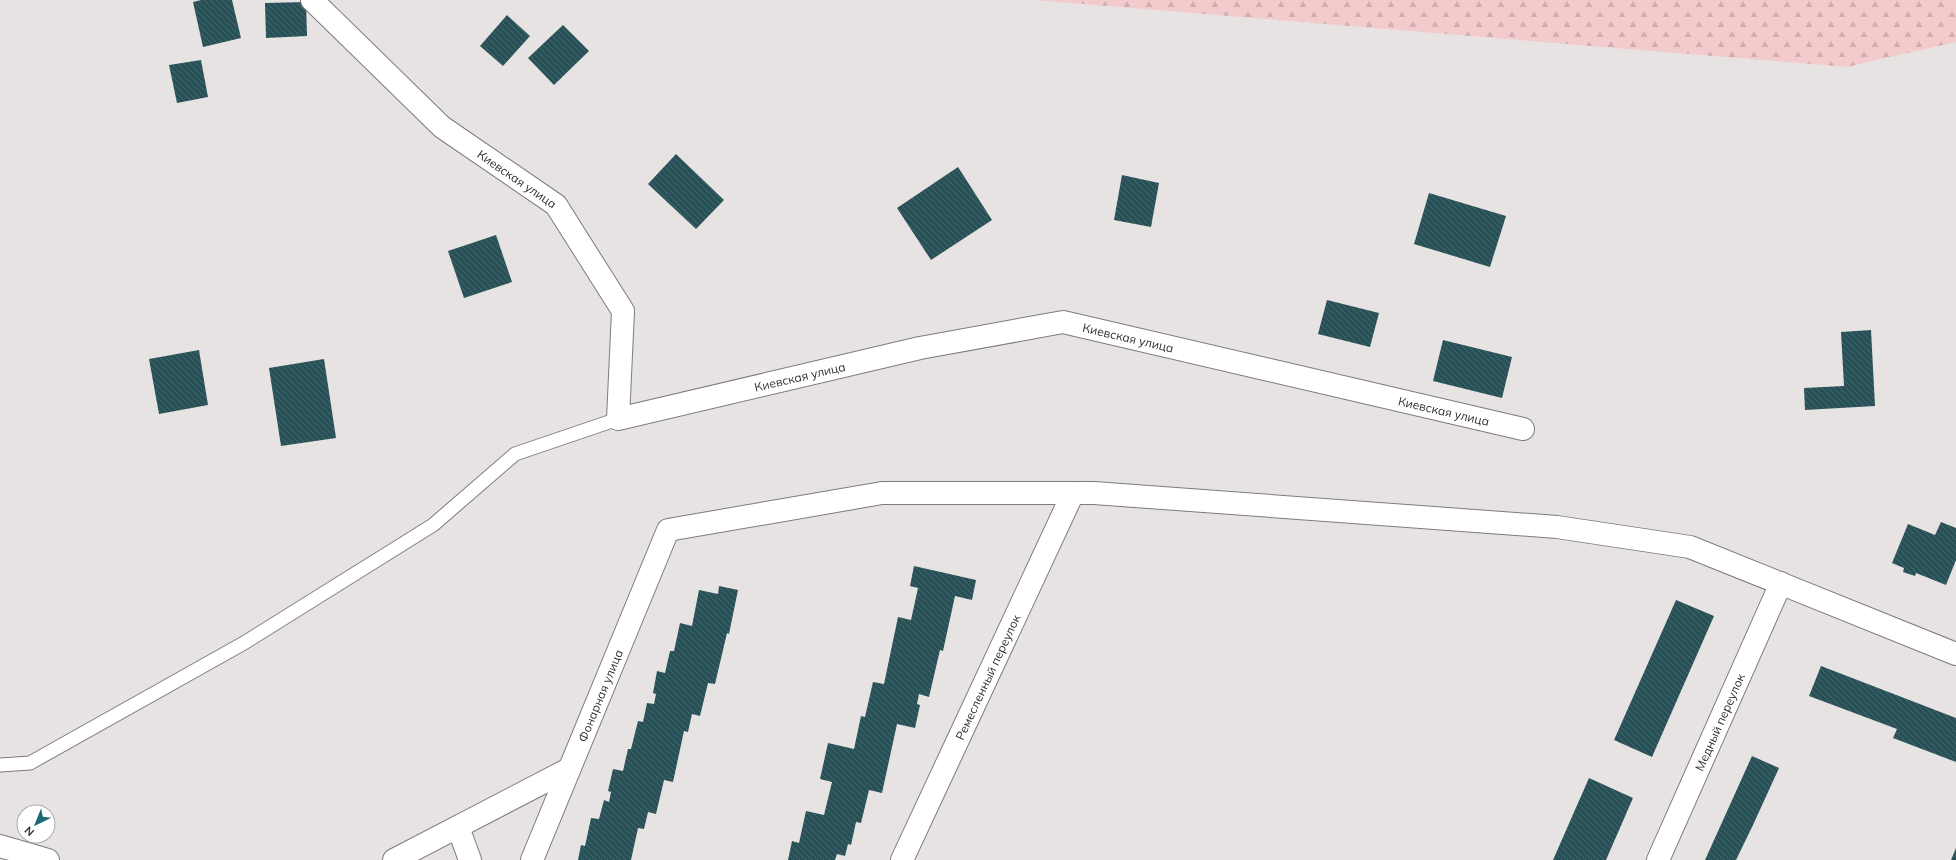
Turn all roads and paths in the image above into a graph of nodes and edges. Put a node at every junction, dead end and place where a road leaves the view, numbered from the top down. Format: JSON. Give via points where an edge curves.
{"nodes":[{"id":1,"x":312,"y":0,"type":"edge"},
{"id":2,"x":618,"y":419,"type":"junction"},
{"id":3,"x":1523,"y":429,"type":"dead end"},
{"id":4,"x":1073,"y":493,"type":"junction"},
{"id":5,"x":1781,"y":583,"type":"junction"},
{"id":6,"x":1956,"y":654,"type":"edge"},
{"id":7,"x":0,"y":765,"type":"edge"},
{"id":8,"x":569,"y":768,"type":"junction"},
{"id":9,"x":458,"y":827,"type":"junction"},
{"id":10,"x":0,"y":846,"type":"edge"},
{"id":11,"x":48,"y":860,"type":"edge"},
{"id":12,"x":394,"y":860,"type":"edge"},
{"id":13,"x":470,"y":860,"type":"edge"},
{"id":14,"x":532,"y":860,"type":"edge"},
{"id":15,"x":902,"y":860,"type":"edge"},
{"id":16,"x":1658,"y":860,"type":"edge"}],
"edges":[{"from":1,"to":2,"type":"street","name":"Киевская улица","via":[[442,127],[556,205],[623,311]]},
{"from":2,"to":3,"type":"street","name":"Киевская улица","via":[[920,348],[1063,322]]},
{"from":2,"to":7,"type":"lane","via":[[515,454],[433,525],[244,643],[30,763]]},
{"from":4,"to":5,"type":"street","via":[[1557,527],[1690,547]]},
{"from":4,"to":8,"type":"street","name":"Фонарная улица","via":[[882,493],[668,530]]},
{"from":4,"to":15,"type":"street","name":"Ремесленный переулок"},
{"from":5,"to":6,"type":"street"},
{"from":5,"to":16,"type":"street","name":"Медный переулок"},
{"from":8,"to":9,"type":"street"},
{"from":8,"to":14,"type":"street","name":"Фонарная улица"},
{"from":9,"to":12,"type":"street"},
{"from":9,"to":13,"type":"street"},
{"from":10,"to":11,"type":"street"}]}
